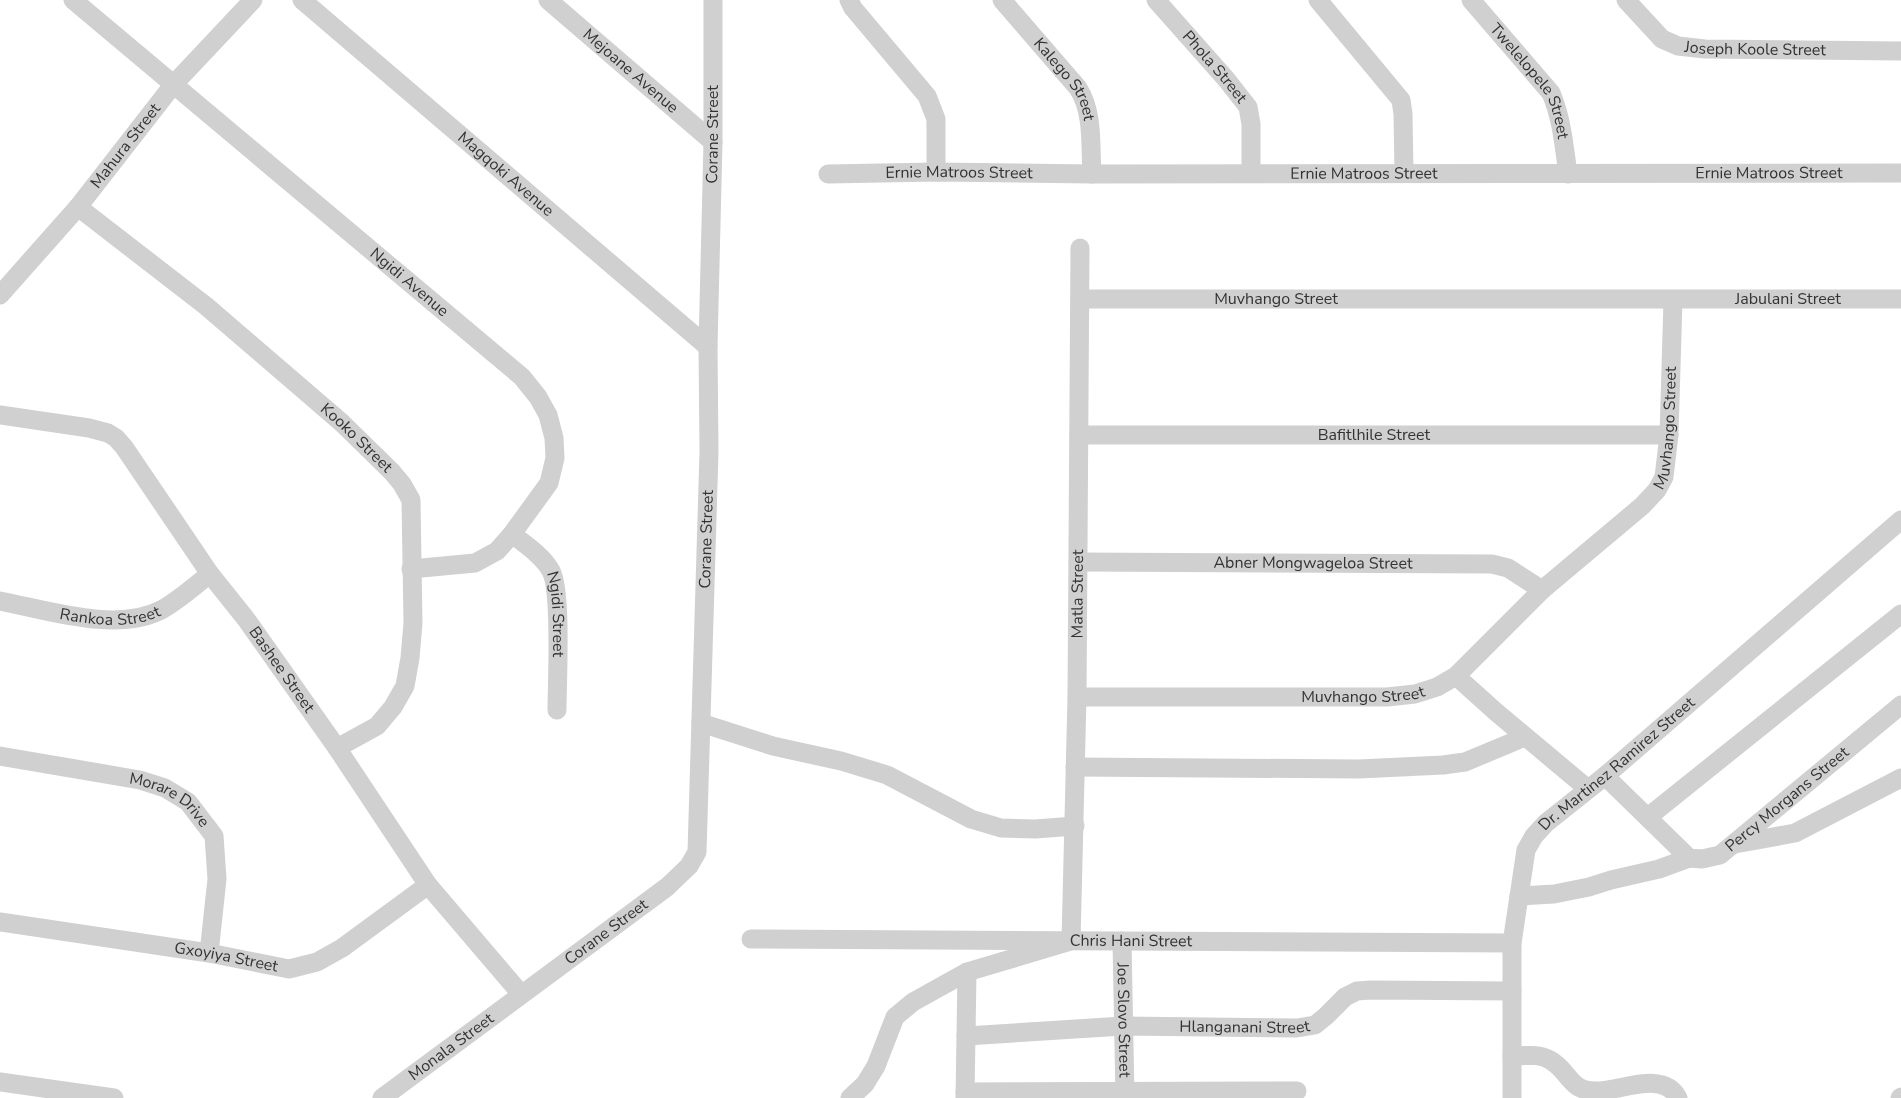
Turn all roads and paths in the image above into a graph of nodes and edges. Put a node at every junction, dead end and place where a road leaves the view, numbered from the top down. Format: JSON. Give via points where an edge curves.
{"nodes":[{"id":1,"x":73,"y":0,"type":"edge"},
{"id":2,"x":253,"y":0,"type":"edge"},
{"id":3,"x":302,"y":0,"type":"edge"},
{"id":4,"x":548,"y":0,"type":"edge"},
{"id":5,"x":713,"y":0,"type":"edge"},
{"id":6,"x":849,"y":0,"type":"edge"},
{"id":7,"x":1002,"y":0,"type":"edge"},
{"id":8,"x":1156,"y":0,"type":"edge"},
{"id":9,"x":1318,"y":0,"type":"edge"},
{"id":10,"x":1471,"y":0,"type":"edge"},
{"id":11,"x":1626,"y":0,"type":"edge"},
{"id":12,"x":1901,"y":51,"type":"edge"},
{"id":13,"x":173,"y":85,"type":"junction"},
{"id":14,"x":713,"y":142,"type":"junction"},
{"id":15,"x":936,"y":172,"type":"junction"},
{"id":16,"x":1251,"y":173,"type":"junction"},
{"id":17,"x":1404,"y":173,"type":"junction"},
{"id":18,"x":1901,"y":173,"type":"edge"},
{"id":19,"x":828,"y":174,"type":"dead end"},
{"id":20,"x":1092,"y":174,"type":"junction"},
{"id":21,"x":1568,"y":174,"type":"junction"},
{"id":22,"x":78,"y":207,"type":"junction"},
{"id":23,"x":1080,"y":248,"type":"dead end"},
{"id":24,"x":0,"y":294,"type":"edge"},
{"id":25,"x":1080,"y":299,"type":"junction"},
{"id":26,"x":1901,"y":299,"type":"edge"},
{"id":27,"x":1673,"y":300,"type":"junction"},
{"id":28,"x":708,"y":347,"type":"junction"},
{"id":29,"x":0,"y":414,"type":"edge"},
{"id":30,"x":1079,"y":434,"type":"junction"},
{"id":31,"x":1669,"y":435,"type":"junction"},
{"id":32,"x":1901,"y":520,"type":"edge"},
{"id":33,"x":512,"y":534,"type":"junction"},
{"id":34,"x":1078,"y":562,"type":"junction"},
{"id":35,"x":412,"y":569,"type":"junction"},
{"id":36,"x":210,"y":574,"type":"junction"},
{"id":37,"x":1542,"y":590,"type":"junction"},
{"id":38,"x":0,"y":601,"type":"edge"},
{"id":39,"x":1901,"y":614,"type":"edge"},
{"id":40,"x":1456,"y":676,"type":"junction"},
{"id":41,"x":1077,"y":697,"type":"junction"},
{"id":42,"x":1901,"y":705,"type":"edge"},
{"id":43,"x":557,"y":710,"type":"dead end"},
{"id":44,"x":701,"y":723,"type":"junction"},
{"id":45,"x":1525,"y":737,"type":"junction"},
{"id":46,"x":337,"y":748,"type":"junction"},
{"id":47,"x":0,"y":756,"type":"edge"},
{"id":48,"x":1075,"y":767,"type":"junction"},
{"id":49,"x":1605,"y":776,"type":"junction"},
{"id":50,"x":1901,"y":778,"type":"edge"},
{"id":51,"x":1588,"y":790,"type":"junction"},
{"id":52,"x":1648,"y":817,"type":"junction"},
{"id":53,"x":1075,"y":826,"type":"junction"},
{"id":54,"x":1735,"y":844,"type":"junction"},
{"id":55,"x":1689,"y":858,"type":"junction"},
{"id":56,"x":428,"y":884,"type":"junction"},
{"id":57,"x":1519,"y":896,"type":"junction"},
{"id":58,"x":0,"y":922,"type":"edge"},
{"id":59,"x":751,"y":939,"type":"dead end"},
{"id":60,"x":1071,"y":941,"type":"junction"},
{"id":61,"x":1122,"y":941,"type":"junction"},
{"id":62,"x":1512,"y":943,"type":"junction"},
{"id":63,"x":209,"y":953,"type":"junction"},
{"id":64,"x":967,"y":972,"type":"junction"},
{"id":65,"x":1512,"y":991,"type":"junction"},
{"id":66,"x":521,"y":994,"type":"junction"},
{"id":67,"x":1123,"y":1026,"type":"junction"},
{"id":68,"x":966,"y":1036,"type":"junction"},
{"id":69,"x":1512,"y":1056,"type":"junction"},
{"id":70,"x":0,"y":1082,"type":"edge"},
{"id":71,"x":1297,"y":1091,"type":"dead end"},
{"id":72,"x":1125,"y":1094,"type":"edge"},
{"id":73,"x":965,"y":1095,"type":"edge"},
{"id":74,"x":114,"y":1098,"type":"edge"},
{"id":75,"x":382,"y":1098,"type":"edge"},
{"id":76,"x":850,"y":1098,"type":"edge"},
{"id":77,"x":1512,"y":1098,"type":"edge"},
{"id":78,"x":1678,"y":1098,"type":"edge"}],
"edges":[{"from":1,"to":13,"type":"street","name":"Ngidi Avenue"},
{"from":2,"to":13,"type":"street","name":"Mahura Street"},
{"from":3,"to":28,"type":"street","name":"Magqoki Avenue"},
{"from":4,"to":14,"type":"street","name":"Mejoane Avenue"},
{"from":5,"to":14,"type":"street","name":"Corane Street"},
{"from":6,"to":15,"type":"street","via":[[927,96],[936,119]]},
{"from":7,"to":20,"type":"street","name":"Kalego Street","via":[[1083,96],[1089,114]]},
{"from":8,"to":16,"type":"street","name":"Phola Street","via":[[1248,107]]},
{"from":9,"to":17,"type":"street","via":[[1401,100]]},
{"from":10,"to":21,"type":"street","name":"Twelelopele Street","via":[[1550,93],[1562,128]]},
{"from":11,"to":12,"type":"street","name":"Joseph Koole Street","via":[[1662,39],[1678,46]]},
{"from":13,"to":22,"type":"street","name":"Mahura Street"},
{"from":13,"to":33,"type":"street","name":"Ngidi Avenue","via":[[522,377],[538,397],[548,415],[555,458],[549,483]]},
{"from":14,"to":28,"type":"street","name":"Corane Street"},
{"from":15,"to":19,"type":"street","name":"Ernie Matroos Street"},
{"from":15,"to":20,"type":"street","name":"Ernie Matroos Street"},
{"from":16,"to":17,"type":"street","name":"Ernie Matroos Street"},
{"from":16,"to":20,"type":"street","name":"Ernie Matroos Street"},
{"from":17,"to":21,"type":"street","name":"Ernie Matroos Street"},
{"from":18,"to":21,"type":"street","name":"Ernie Matroos Street"},
{"from":22,"to":24,"type":"street","name":"Mahura Street"},
{"from":22,"to":35,"type":"street","name":"Kooko Street","via":[[206,306],[342,423],[392,472],[411,500]]},
{"from":23,"to":25,"type":"street","name":"Matla Street"},
{"from":25,"to":27,"type":"street","name":"Muvhango Street"},
{"from":25,"to":30,"type":"street","name":"Matla Street"},
{"from":26,"to":27,"type":"street","name":"Jabulani Street"},
{"from":27,"to":31,"type":"street","name":"Muvhango Street"},
{"from":28,"to":44,"type":"street","name":"Corane Street","via":[[709,452]]},
{"from":29,"to":36,"type":"street","name":"Bashee Street","via":[[89,428],[116,438]]},
{"from":30,"to":31,"type":"street","name":"Bafitlhile Street"},
{"from":30,"to":34,"type":"street","name":"Matla Street"},
{"from":31,"to":37,"type":"street","name":"Muvhango Street","via":[[1664,477],[1657,490]]},
{"from":32,"to":49,"type":"street","name":"Dr. Martinez Ramirez Street"},
{"from":33,"to":35,"type":"street","name":"Ngidi Avenue","via":[[497,551],[475,563]]},
{"from":33,"to":43,"type":"street","name":"Ngidi Street","via":[[546,564],[555,582]]},
{"from":34,"to":37,"type":"street","name":"Abner Mongwageloa Street","via":[[1492,564],[1508,568]]},
{"from":34,"to":41,"type":"street","name":"Matla Street"},
{"from":35,"to":46,"type":"street","name":"Kooko Street","via":[[413,623],[405,686],[377,726]]},
{"from":36,"to":38,"type":"street","name":"Rankoa Street","via":[[162,609],[126,620],[98,620]]},
{"from":36,"to":46,"type":"street","name":"Bashee Street","via":[[246,619]]},
{"from":37,"to":40,"type":"street","name":"Muvhango Street"},
{"from":39,"to":52,"type":"street"},
{"from":40,"to":41,"type":"street","name":"Muvhango Street","via":[[1415,694],[1387,697]]},
{"from":40,"to":45,"type":"street"},
{"from":41,"to":48,"type":"street","name":"Matla Street"},
{"from":42,"to":54,"type":"street","name":"Percy Morgans Street"},
{"from":44,"to":53,"type":"street","via":[[773,746],[887,775],[971,820],[1001,828]]},
{"from":44,"to":66,"type":"street","name":"Corane Street","via":[[697,852],[689,866],[667,887]]},
{"from":45,"to":48,"type":"street","via":[[1466,762],[1443,765],[1359,769]]},
{"from":45,"to":51,"type":"street"},
{"from":46,"to":56,"type":"street","name":"Bashee Street"},
{"from":47,"to":63,"type":"street","name":"Morare Drive","via":[[140,780],[166,788],[188,802],[214,836],[217,879]]},
{"from":48,"to":53,"type":"street","name":"Matla Street"},
{"from":49,"to":51,"type":"street","name":"Dr. Martinez Ramirez Street"},
{"from":49,"to":52,"type":"street"},
{"from":50,"to":54,"type":"street","via":[[1795,833]]},
{"from":51,"to":57,"type":"street","name":"Dr. Martinez Ramirez Street","via":[[1534,836],[1526,850]]},
{"from":52,"to":55,"type":"street"},
{"from":53,"to":60,"type":"street","name":"Matla Street"},
{"from":54,"to":55,"type":"street","name":"Percy Morgans Street","via":[[1720,855]]},
{"from":55,"to":57,"type":"street","name":"Percy Morgans Street","via":[[1589,887]]},
{"from":56,"to":63,"type":"street","name":"Gxoyiya Street","via":[[342,948],[317,962],[290,969]]},
{"from":56,"to":66,"type":"street","name":"Bashee Street"},
{"from":57,"to":62,"type":"street","name":"Dr. Martinez Ramirez Street"},
{"from":58,"to":63,"type":"street","name":"Gxoyiya Street"},
{"from":59,"to":60,"type":"street","name":"Chris Hani Street"},
{"from":60,"to":61,"type":"street","name":"Chris Hani Street"},
{"from":60,"to":64,"type":"street"},
{"from":61,"to":62,"type":"street","name":"Chris Hani Street"},
{"from":61,"to":67,"type":"street","name":"Joe Slovo Street"},
{"from":62,"to":65,"type":"street","name":"Dr. Martinez Ramirez Street"},
{"from":64,"to":68,"type":"street"},
{"from":64,"to":76,"type":"street","via":[[913,1002],[896,1017],[876,1066]]},
{"from":65,"to":67,"type":"street","name":"Hlanganani Street","via":[[1356,991],[1315,1025],[1297,1028]]},
{"from":65,"to":69,"type":"street","name":"Dr. Martinez Ramirez Street"},
{"from":66,"to":75,"type":"street","name":"Monala Street"},
{"from":67,"to":68,"type":"street","name":"Hlanganani Street"},
{"from":67,"to":72,"type":"street","name":"Joe Slovo Street"},
{"from":68,"to":73,"type":"street"},
{"from":69,"to":77,"type":"street","name":"Dr. Martinez Ramirez Street"},
{"from":69,"to":78,"type":"street","via":[[1550,1059],[1584,1090],[1652,1083],[1664,1085]]},
{"from":70,"to":74,"type":"street"},
{"from":71,"to":72,"type":"street"},
{"from":72,"to":73,"type":"street"}]}
